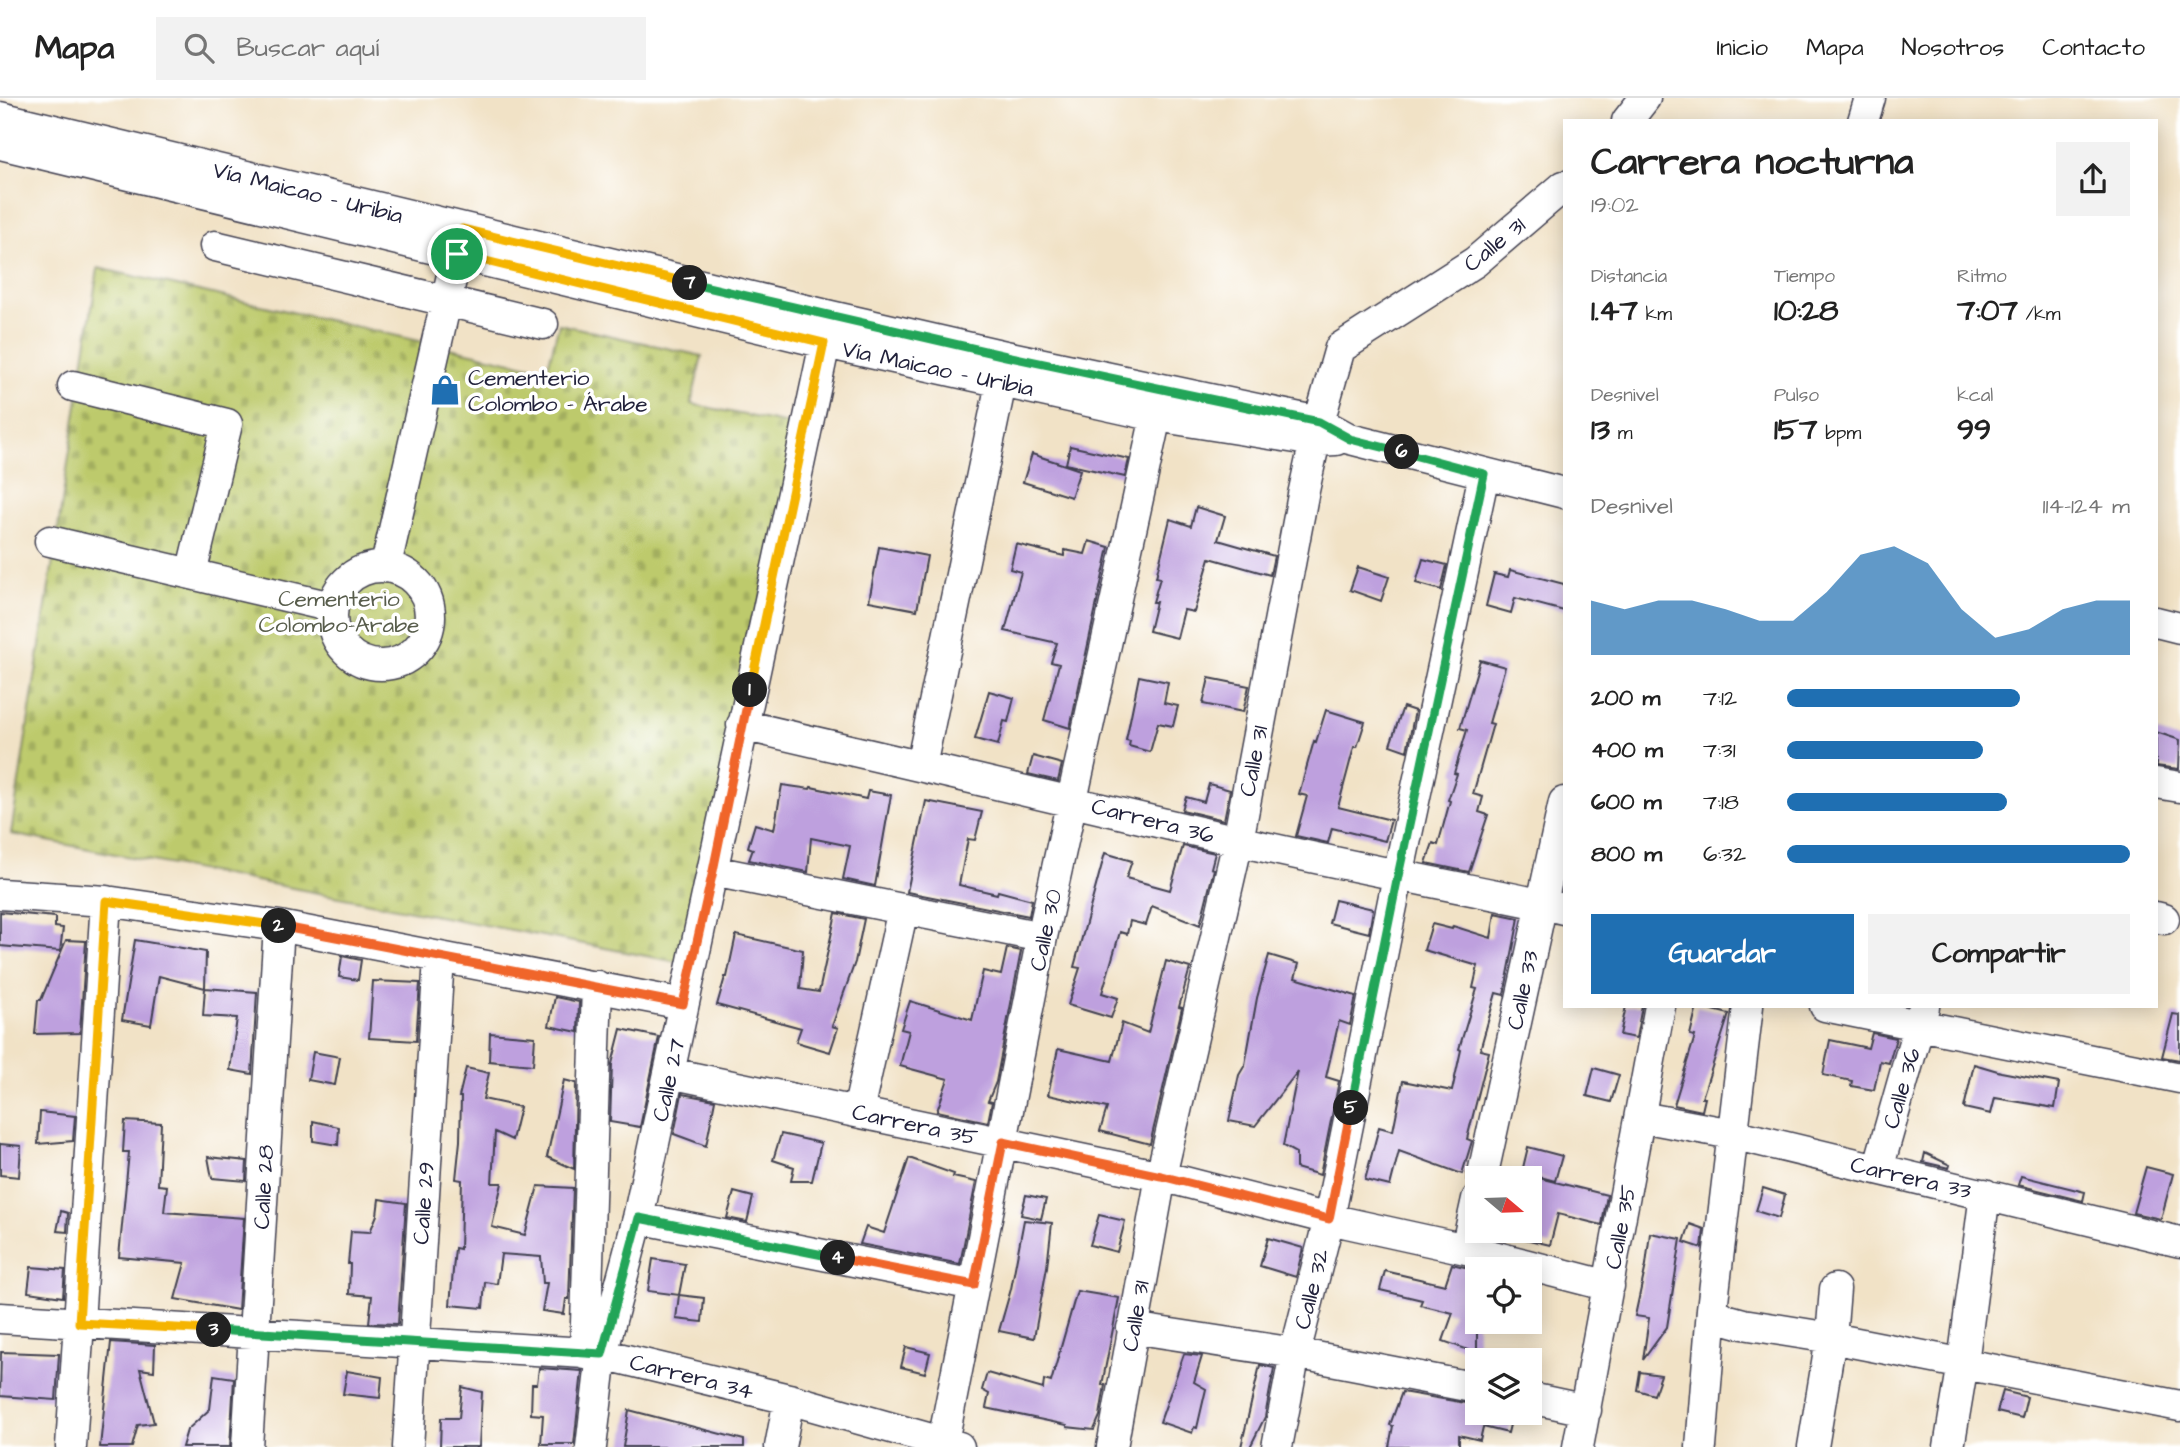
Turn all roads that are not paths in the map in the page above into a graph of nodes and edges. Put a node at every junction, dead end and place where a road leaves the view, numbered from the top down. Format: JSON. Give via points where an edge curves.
{"nodes":[{"id":1,"x":1645,"y":98,"type":"edge"},
{"id":2,"x":1870,"y":98,"type":"edge"},
{"id":3,"x":0,"y":117,"type":"edge"},
{"id":4,"x":1629,"y":119,"type":"edge"},
{"id":5,"x":1864,"y":119,"type":"edge"},
{"id":6,"x":0,"y":144,"type":"edge"},
{"id":7,"x":1563,"y":187,"type":"edge"},
{"id":8,"x":459,"y":242,"type":"junction"},
{"id":9,"x":215,"y":246,"type":"dead end"},
{"id":10,"x":446,"y":301,"type":"junction"},
{"id":11,"x":543,"y":324,"type":"dead end"},
{"id":12,"x":824,"y":343,"type":"junction"},
{"id":13,"x":1004,"y":369,"type":"junction"},
{"id":14,"x":73,"y":386,"type":"dead end"},
{"id":15,"x":1156,"y":416,"type":"junction"},
{"id":16,"x":1317,"y":432,"type":"junction"},
{"id":17,"x":1484,"y":474,"type":"junction"},
{"id":18,"x":1563,"y":493,"type":"edge"},
{"id":19,"x":50,"y":541,"type":"dead end"},
{"id":20,"x":386,"y":565,"type":"junction"},
{"id":21,"x":191,"y":574,"type":"junction"},
{"id":22,"x":332,"y":607,"type":"junction"},
{"id":23,"x":2158,"y":622,"type":"edge"},
{"id":24,"x":2180,"y":628,"type":"edge"},
{"id":25,"x":742,"y":725,"type":"junction"},
{"id":26,"x":921,"y":766,"type":"junction"},
{"id":27,"x":2158,"y":783,"type":"edge"},
{"id":28,"x":2180,"y":787,"type":"edge"},
{"id":29,"x":1074,"y":801,"type":"junction"},
{"id":30,"x":1563,"y":811,"type":"edge"},
{"id":31,"x":1238,"y":841,"type":"junction"},
{"id":32,"x":713,"y":871,"type":"junction"},
{"id":33,"x":1398,"y":876,"type":"junction"},
{"id":34,"x":0,"y":894,"type":"edge"},
{"id":35,"x":106,"y":901,"type":"junction"},
{"id":36,"x":1553,"y":906,"type":"edge"},
{"id":37,"x":903,"y":909,"type":"junction"},
{"id":38,"x":279,"y":926,"type":"junction"},
{"id":39,"x":1042,"y":937,"type":"junction"},
{"id":40,"x":439,"y":958,"type":"junction"},
{"id":41,"x":597,"y":986,"type":"junction"},
{"id":42,"x":683,"y":1004,"type":"junction"},
{"id":43,"x":1660,"y":1008,"type":"edge"},
{"id":44,"x":1748,"y":1008,"type":"edge"},
{"id":45,"x":1844,"y":1008,"type":"edge"},
{"id":46,"x":1921,"y":1016,"type":"edge"},
{"id":47,"x":670,"y":1073,"type":"junction"},
{"id":48,"x":2180,"y":1077,"type":"edge"},
{"id":49,"x":858,"y":1112,"type":"junction"},
{"id":50,"x":1641,"y":1117,"type":"junction"},
{"id":51,"x":1732,"y":1134,"type":"junction"},
{"id":52,"x":1003,"y":1142,"type":"junction"},
{"id":53,"x":1485,"y":1166,"type":"edge"},
{"id":54,"x":1878,"y":1169,"type":"junction"},
{"id":55,"x":1161,"y":1176,"type":"junction"},
{"id":56,"x":1985,"y":1194,"type":"junction"},
{"id":57,"x":639,"y":1218,"type":"junction"},
{"id":58,"x":1329,"y":1219,"type":"junction"},
{"id":59,"x":2180,"y":1242,"type":"edge"},
{"id":60,"x":1467,"y":1243,"type":"edge"},
{"id":61,"x":1466,"y":1249,"type":"junction"},
{"id":62,"x":974,"y":1285,"type":"junction"},
{"id":63,"x":1609,"y":1286,"type":"junction"},
{"id":64,"x":1835,"y":1289,"type":"dead end"},
{"id":65,"x":1712,"y":1309,"type":"junction"},
{"id":66,"x":0,"y":1318,"type":"edge"},
{"id":67,"x":79,"y":1323,"type":"junction"},
{"id":68,"x":1132,"y":1328,"type":"junction"},
{"id":69,"x":254,"y":1332,"type":"junction"},
{"id":70,"x":1830,"y":1338,"type":"junction"},
{"id":71,"x":414,"y":1343,"type":"junction"},
{"id":72,"x":1295,"y":1353,"type":"junction"},
{"id":73,"x":593,"y":1354,"type":"junction"},
{"id":74,"x":1963,"y":1363,"type":"junction"},
{"id":75,"x":1465,"y":1386,"type":"edge"},
{"id":76,"x":789,"y":1399,"type":"junction"},
{"id":77,"x":1542,"y":1401,"type":"edge"},
{"id":78,"x":2180,"y":1406,"type":"edge"},
{"id":79,"x":1586,"y":1410,"type":"junction"},
{"id":80,"x":948,"y":1446,"type":"edge"},
{"id":81,"x":71,"y":1447,"type":"edge"},
{"id":82,"x":247,"y":1447,"type":"edge"},
{"id":83,"x":408,"y":1447,"type":"edge"},
{"id":84,"x":591,"y":1447,"type":"edge"},
{"id":85,"x":780,"y":1447,"type":"edge"},
{"id":86,"x":1112,"y":1447,"type":"edge"},
{"id":87,"x":1277,"y":1447,"type":"edge"},
{"id":88,"x":1578,"y":1447,"type":"edge"},
{"id":89,"x":1701,"y":1447,"type":"edge"},
{"id":90,"x":1813,"y":1447,"type":"edge"},
{"id":91,"x":1949,"y":1447,"type":"edge"}],
"edges":[{"from":1,"to":4,"type":"street"},
{"from":2,"to":5,"type":"street"},
{"from":3,"to":8,"type":"street","name":"Vía Maicao - Uribia"},
{"from":6,"to":8,"type":"street","name":"Vía Maicao - Uribia"},
{"from":7,"to":16,"type":"street","name":"Calle 31","via":[[1475,262],[1340,348]]},
{"from":8,"to":10,"type":"street"},
{"from":8,"to":12,"type":"street","name":"Vía Maicao - Uribia"},
{"from":8,"to":13,"type":"street","name":"Vía Maicao - Uribia"},
{"from":9,"to":10,"type":"street"},
{"from":10,"to":11,"type":"street"},
{"from":10,"to":20,"type":"street"},
{"from":12,"to":13,"type":"street","name":"Vía Maicao - Uribia"},
{"from":12,"to":25,"type":"street","name":"Calle 27"},
{"from":13,"to":15,"type":"street","name":"Vía Maicao - Uribia"},
{"from":13,"to":16,"type":"street","name":"Vía Maicao - Uribia"},
{"from":13,"to":26,"type":"street"},
{"from":14,"to":21,"type":"street","via":[[227,425]]},
{"from":15,"to":16,"type":"street","name":"Vía Maicao - Uribia"},
{"from":15,"to":29,"type":"street","name":"Calle 30"},
{"from":16,"to":17,"type":"street","name":"Vía Maicao - Uribia"},
{"from":16,"to":31,"type":"street","name":"Calle 31"},
{"from":17,"to":18,"type":"street","name":"Vía Maicao - Uribia"},
{"from":17,"to":33,"type":"street","name":"Calle 32"},
{"from":19,"to":21,"type":"street"},
{"from":20,"to":22,"type":"street","via":[[366,568],[344,583]]},
{"from":20,"to":22,"type":"street","via":[[409,573],[425,591],[432,614],[427,637],[412,655],[390,665],[366,663],[346,651],[334,630]]},
{"from":21,"to":22,"type":"street"},
{"from":23,"to":24,"type":"street"},
{"from":25,"to":26,"type":"street","name":"Carrera 36"},
{"from":25,"to":32,"type":"street","name":"Calle 27"},
{"from":26,"to":29,"type":"street","name":"Carrera 36"},
{"from":27,"to":28,"type":"street"},
{"from":29,"to":31,"type":"street","name":"Carrera 36"},
{"from":29,"to":39,"type":"street","name":"Calle 30"},
{"from":30,"to":36,"type":"street","name":"Calle 33"},
{"from":31,"to":33,"type":"street","name":"Carrera 36"},
{"from":31,"to":55,"type":"street","name":"Calle 31"},
{"from":32,"to":37,"type":"street"},
{"from":32,"to":42,"type":"street","name":"Calle 27"},
{"from":33,"to":36,"type":"street","name":"Carrera 36"},
{"from":33,"to":58,"type":"street","name":"Calle 32"},
{"from":34,"to":35,"type":"street"},
{"from":35,"to":38,"type":"street"},
{"from":35,"to":67,"type":"street"},
{"from":36,"to":53,"type":"street","name":"Calle 33"},
{"from":37,"to":39,"type":"street"},
{"from":37,"to":49,"type":"street"},
{"from":38,"to":40,"type":"street"},
{"from":38,"to":69,"type":"street","name":"Calle 28"},
{"from":39,"to":52,"type":"street","name":"Calle 30"},
{"from":40,"to":41,"type":"street"},
{"from":40,"to":71,"type":"street","name":"Calle 29"},
{"from":41,"to":42,"type":"street"},
{"from":41,"to":73,"type":"street"},
{"from":42,"to":47,"type":"street","name":"Calle 27"},
{"from":43,"to":50,"type":"street","name":"Calle 35"},
{"from":44,"to":51,"type":"street"},
{"from":45,"to":46,"type":"street"},
{"from":46,"to":48,"type":"street"},
{"from":46,"to":54,"type":"street","name":"Calle 36"},
{"from":47,"to":49,"type":"street","name":"Carrera 35"},
{"from":47,"to":57,"type":"street","name":"Calle 27"},
{"from":49,"to":52,"type":"street","name":"Carrera 35"},
{"from":50,"to":51,"type":"street","name":"Carrera 33"},
{"from":50,"to":63,"type":"street","name":"Calle 35"},
{"from":51,"to":54,"type":"street","name":"Carrera 33"},
{"from":51,"to":65,"type":"street"},
{"from":52,"to":55,"type":"street","name":"Carrera 35"},
{"from":52,"to":62,"type":"street","name":"Calle 30"},
{"from":54,"to":56,"type":"street","name":"Carrera 33"},
{"from":55,"to":58,"type":"street","name":"Carrera 35"},
{"from":55,"to":68,"type":"street","name":"Calle 31"},
{"from":56,"to":59,"type":"street","name":"Carrera 33"},
{"from":56,"to":74,"type":"street"},
{"from":57,"to":62,"type":"street"},
{"from":57,"to":73,"type":"street","name":"Calle 27"},
{"from":58,"to":61,"type":"street","name":"Carrera 35"},
{"from":58,"to":72,"type":"street","name":"Calle 32"},
{"from":60,"to":61,"type":"street"},
{"from":61,"to":63,"type":"street","name":"Carrera 35"},
{"from":62,"to":80,"type":"street","name":"Calle 30"},
{"from":63,"to":79,"type":"street","name":"Calle 35"},
{"from":64,"to":70,"type":"street"},
{"from":65,"to":70,"type":"street","via":[[1743,1324]]},
{"from":65,"to":89,"type":"street"},
{"from":66,"to":67,"type":"street","name":"Carrera 34"},
{"from":67,"to":69,"type":"street","name":"Carrera 34"},
{"from":67,"to":81,"type":"street"},
{"from":68,"to":72,"type":"street"},
{"from":68,"to":86,"type":"street","name":"Calle 31"},
{"from":69,"to":71,"type":"street","name":"Carrera 34"},
{"from":69,"to":82,"type":"street","name":"Calle 28"},
{"from":70,"to":74,"type":"street"},
{"from":70,"to":90,"type":"street"},
{"from":71,"to":73,"type":"street","name":"Carrera 34"},
{"from":71,"to":83,"type":"street","name":"Calle 29"},
{"from":72,"to":75,"type":"street"},
{"from":72,"to":87,"type":"street","name":"Calle 32"},
{"from":73,"to":76,"type":"street","name":"Carrera 34"},
{"from":73,"to":84,"type":"street","name":"Calle 27"},
{"from":74,"to":78,"type":"street"},
{"from":74,"to":91,"type":"street"},
{"from":76,"to":80,"type":"street","name":"Carrera 34"},
{"from":76,"to":85,"type":"street"},
{"from":77,"to":79,"type":"street"},
{"from":79,"to":88,"type":"street","name":"Calle 35"}]}
